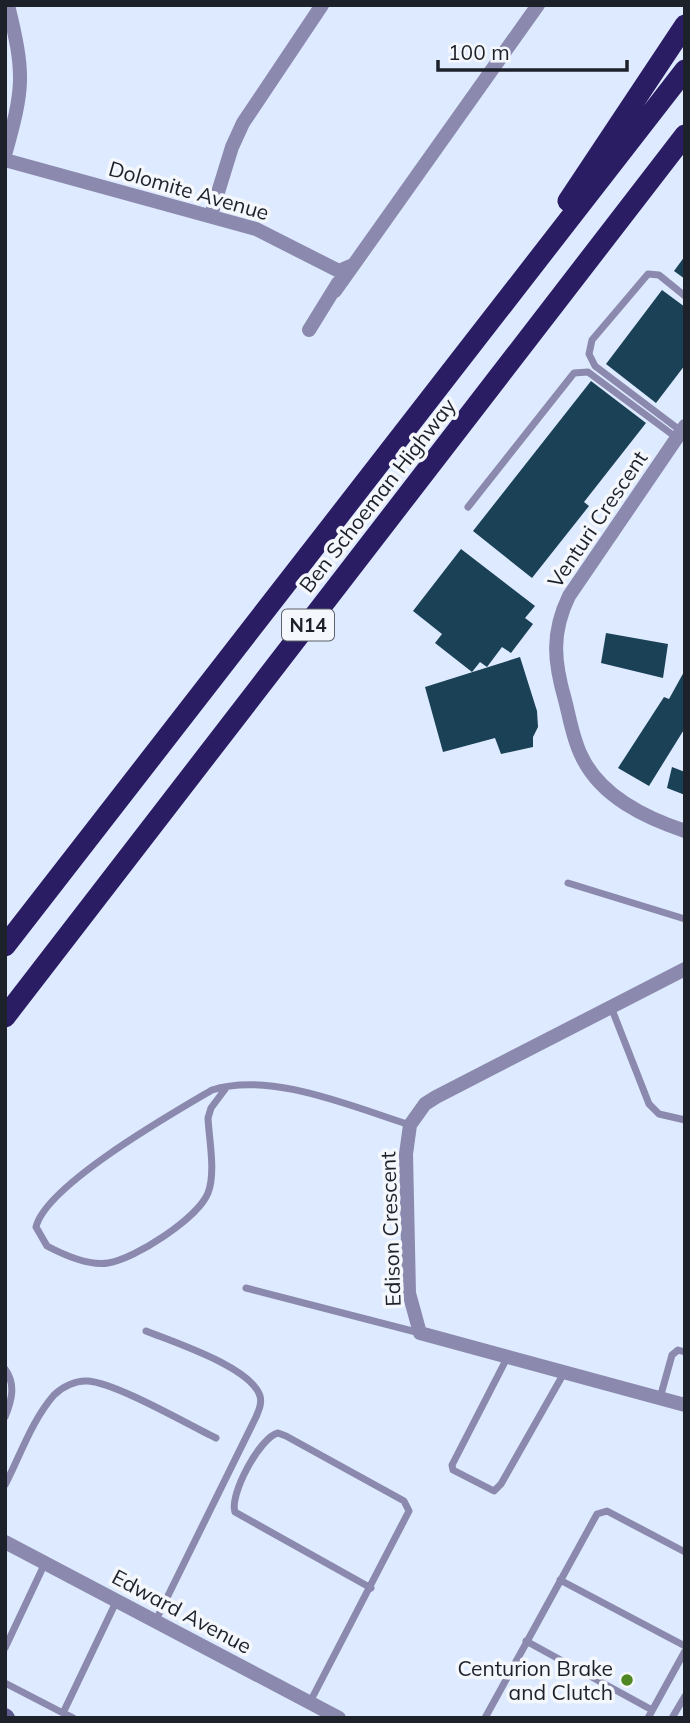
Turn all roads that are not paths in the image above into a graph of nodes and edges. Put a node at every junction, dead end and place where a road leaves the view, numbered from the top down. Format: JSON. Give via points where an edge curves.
{"nodes":[{"id":1,"x":8,"y":5,"type":"edge"},
{"id":2,"x":322,"y":5,"type":"edge"},
{"id":3,"x":538,"y":5,"type":"edge"},
{"id":4,"x":685,"y":25,"type":"edge"},
{"id":5,"x":685,"y":70,"type":"edge"},
{"id":6,"x":685,"y":135,"type":"edge"},
{"id":7,"x":685,"y":149,"type":"edge"},
{"id":8,"x":5,"y":158,"type":"edge"},
{"id":9,"x":211,"y":215,"type":"junction"},
{"id":10,"x":610,"y":232,"type":"junction"},
{"id":11,"x":353,"y":265,"type":"junction"},
{"id":12,"x":330,"y":267,"type":"junction"},
{"id":13,"x":335,"y":291,"type":"junction"},
{"id":14,"x":685,"y":296,"type":"edge"},
{"id":15,"x":309,"y":330,"type":"dead end"},
{"id":16,"x":681,"y":431,"type":"edge"},
{"id":17,"x":402,"y":434,"type":"junction"},
{"id":18,"x":468,"y":507,"type":"dead end"},
{"id":19,"x":685,"y":831,"type":"edge"},
{"id":20,"x":568,"y":883,"type":"dead end"},
{"id":21,"x":685,"y":919,"type":"edge"},
{"id":22,"x":5,"y":946,"type":"edge"},
{"id":23,"x":685,"y":969,"type":"edge"},
{"id":24,"x":611,"y":1006,"type":"junction"},
{"id":25,"x":5,"y":1017,"type":"edge"},
{"id":26,"x":226,"y":1087,"type":"junction"},
{"id":27,"x":685,"y":1120,"type":"edge"},
{"id":28,"x":410,"y":1125,"type":"junction"},
{"id":29,"x":246,"y":1288,"type":"dead end"},
{"id":30,"x":146,"y":1331,"type":"dead end"},
{"id":31,"x":420,"y":1334,"type":"junction"},
{"id":32,"x":685,"y":1352,"type":"edge"},
{"id":33,"x":507,"y":1358,"type":"junction"},
{"id":34,"x":5,"y":1369,"type":"edge"},
{"id":35,"x":564,"y":1373,"type":"junction"},
{"id":36,"x":660,"y":1398,"type":"junction"},
{"id":37,"x":685,"y":1405,"type":"edge"},
{"id":38,"x":5,"y":1417,"type":"edge"},
{"id":39,"x":216,"y":1438,"type":"dead end"},
{"id":40,"x":5,"y":1485,"type":"edge"},
{"id":41,"x":5,"y":1542,"type":"edge"},
{"id":42,"x":685,"y":1552,"type":"edge"},
{"id":43,"x":46,"y":1563,"type":"junction"},
{"id":44,"x":559,"y":1580,"type":"junction"},
{"id":45,"x":371,"y":1588,"type":"junction"},
{"id":46,"x":117,"y":1600,"type":"junction"},
{"id":47,"x":156,"y":1620,"type":"junction"},
{"id":48,"x":526,"y":1641,"type":"junction"},
{"id":49,"x":5,"y":1648,"type":"edge"},
{"id":50,"x":685,"y":1648,"type":"edge"},
{"id":51,"x":5,"y":1683,"type":"edge"},
{"id":52,"x":685,"y":1696,"type":"edge"},
{"id":53,"x":310,"y":1702,"type":"junction"},
{"id":54,"x":63,"y":1713,"type":"junction"},
{"id":55,"x":650,"y":1714,"type":"edge"},
{"id":56,"x":73,"y":1718,"type":"edge"},
{"id":57,"x":339,"y":1718,"type":"edge"},
{"id":58,"x":485,"y":1718,"type":"edge"},
{"id":59,"x":672,"y":1718,"type":"edge"}],
"edges":[{"from":1,"to":8,"type":"street","via":[[22,94]]},
{"from":2,"to":9,"type":"street","via":[[243,123]]},
{"from":3,"to":11,"type":"street"},
{"from":4,"to":17,"type":"highway","via":[[529,258]]},
{"from":5,"to":17,"type":"highway","name":"Ben Schoeman Highway","number":"N14"},
{"from":6,"to":10,"type":"highway","name":"Ben Schoeman Highway","number":"N14"},
{"from":7,"to":10,"type":"highway"},
{"from":8,"to":9,"type":"street","name":"Dolomite Avenue"},
{"from":9,"to":12,"type":"street","name":"Dolomite Avenue","via":[[272,236]]},
{"from":10,"to":25,"type":"highway","name":"Ben Schoeman Highway","number":"N14"},
{"from":11,"to":12,"type":"street","via":[[345,271]]},
{"from":11,"to":13,"type":"street"},
{"from":12,"to":13,"type":"street","via":[[339,281]]},
{"from":13,"to":15,"type":"street"},
{"from":14,"to":16,"type":"lane","via":[[659,275],[648,274],[592,340],[589,354],[595,366]]},
{"from":16,"to":18,"type":"lane","via":[[588,372],[574,373]]},
{"from":16,"to":19,"type":"street","name":"Venturi Crescent","via":[[569,596],[554,648],[573,731],[587,766],[636,812]]},
{"from":17,"to":22,"type":"highway","name":"Ben Schoeman Highway","number":"N14"},
{"from":20,"to":21,"type":"lane"},
{"from":23,"to":24,"type":"street","name":"Edison Crescent"},
{"from":24,"to":27,"type":"lane","via":[[649,1104],[659,1114]]},
{"from":24,"to":28,"type":"street","name":"Edison Crescent","via":[[436,1097]]},
{"from":26,"to":26,"type":"lane","via":[[208,1118],[210,1184],[198,1208],[150,1245],[107,1263],[76,1258],[47,1246],[38,1235],[39,1217],[73,1183],[105,1157],[204,1095]]},
{"from":26,"to":28,"type":"lane","via":[[251,1083],[315,1095]]},
{"from":28,"to":31,"type":"street","name":"Edison Crescent","via":[[406,1154],[408,1293]]},
{"from":29,"to":31,"type":"lane"},
{"from":30,"to":47,"type":"lane","via":[[240,1373],[261,1400]]},
{"from":31,"to":33,"type":"street","name":"Edison Crescent"},
{"from":32,"to":36,"type":"lane","via":[[678,1350],[672,1355]]},
{"from":33,"to":35,"type":"street","name":"Edison Crescent"},
{"from":33,"to":35,"type":"lane","via":[[452,1465],[453,1470],[494,1490]]},
{"from":34,"to":38,"type":"lane","via":[[12,1378],[12,1392]]},
{"from":35,"to":36,"type":"street","name":"Edison Crescent"},
{"from":36,"to":37,"type":"street","name":"Edison Crescent"},
{"from":39,"to":40,"type":"lane","via":[[110,1388],[79,1381],[56,1394],[46,1407]]},
{"from":41,"to":43,"type":"street","name":"Edward Avenue"},
{"from":42,"to":44,"type":"lane","via":[[600,1511]]},
{"from":43,"to":46,"type":"street","name":"Edward Avenue"},
{"from":43,"to":49,"type":"lane"},
{"from":44,"to":48,"type":"lane"},
{"from":44,"to":50,"type":"lane"},
{"from":45,"to":45,"type":"lane","via":[[235,1512],[235,1496],[267,1438],[278,1433],[286,1436],[408,1506],[408,1515]]},
{"from":45,"to":53,"type":"lane"},
{"from":46,"to":47,"type":"street","name":"Edward Avenue"},
{"from":46,"to":54,"type":"lane"},
{"from":47,"to":53,"type":"street","name":"Edward Avenue"},
{"from":48,"to":55,"type":"lane"},
{"from":48,"to":58,"type":"lane"},
{"from":50,"to":55,"type":"lane"},
{"from":51,"to":54,"type":"lane"},
{"from":52,"to":59,"type":"lane"},
{"from":53,"to":57,"type":"street","name":"Edward Avenue"},
{"from":54,"to":56,"type":"lane"}]}
